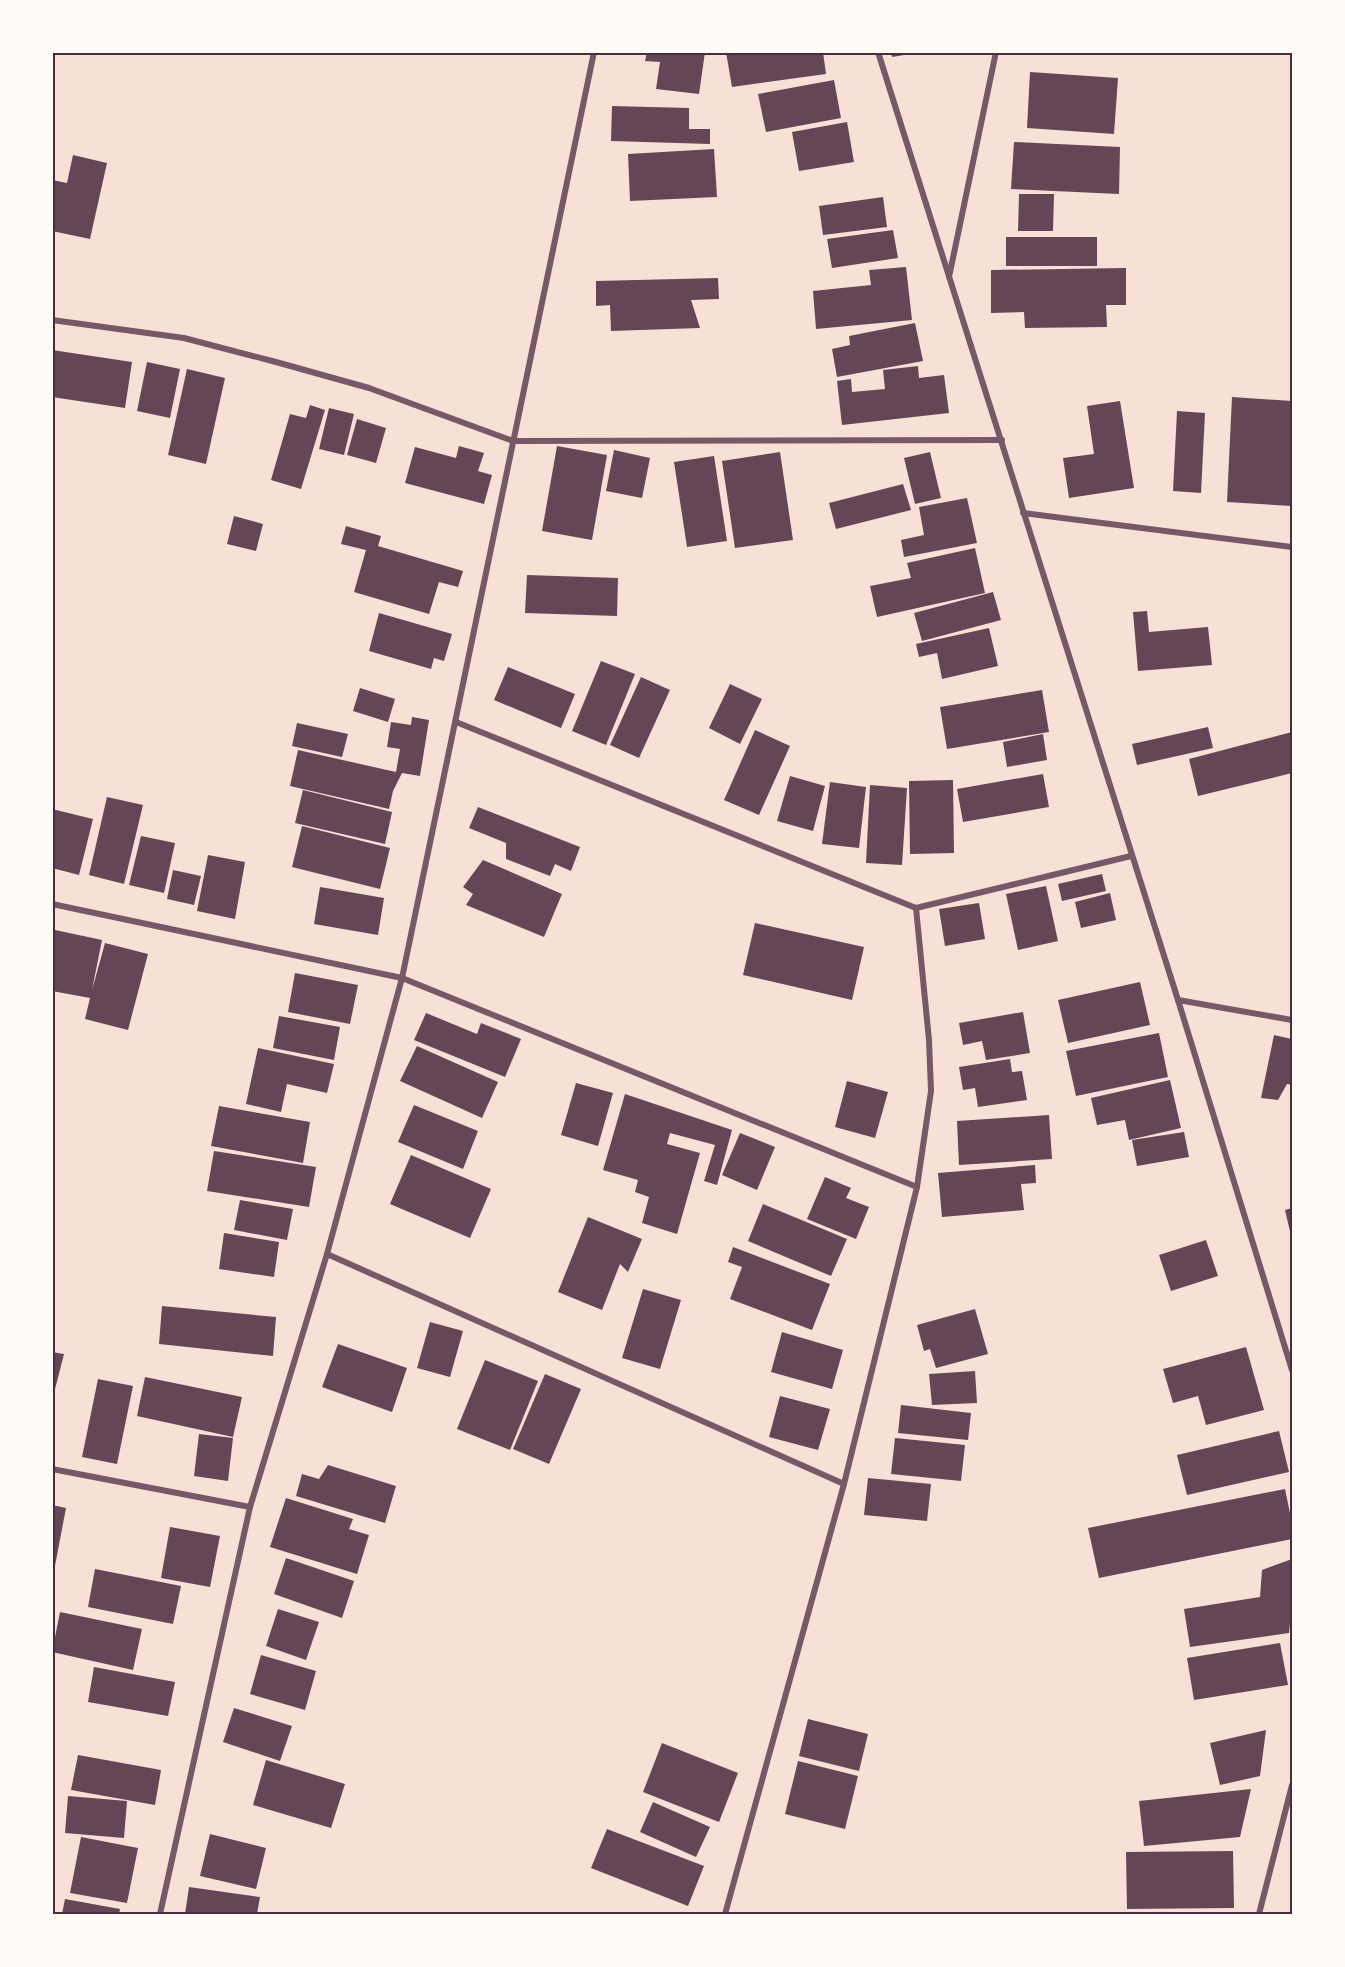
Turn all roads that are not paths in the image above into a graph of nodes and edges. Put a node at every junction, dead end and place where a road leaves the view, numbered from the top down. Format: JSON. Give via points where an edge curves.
{"nodes":[{"id":1,"x":594,"y":52,"type":"edge"},
{"id":2,"x":878,"y":52,"type":"edge"},
{"id":3,"x":996,"y":52,"type":"edge"},
{"id":4,"x":949,"y":277,"type":"junction"},
{"id":5,"x":52,"y":320,"type":"edge"},
{"id":6,"x":1002,"y":440,"type":"junction"},
{"id":7,"x":513,"y":441,"type":"junction"},
{"id":8,"x":1023,"y":513,"type":"junction"},
{"id":9,"x":1293,"y":547,"type":"edge"},
{"id":10,"x":456,"y":722,"type":"junction"},
{"id":11,"x":1131,"y":856,"type":"junction"},
{"id":12,"x":52,"y":904,"type":"edge"},
{"id":13,"x":916,"y":908,"type":"junction"},
{"id":14,"x":402,"y":978,"type":"junction"},
{"id":15,"x":1178,"y":1000,"type":"junction"},
{"id":16,"x":1293,"y":1020,"type":"edge"},
{"id":17,"x":917,"y":1187,"type":"junction"},
{"id":18,"x":327,"y":1254,"type":"junction"},
{"id":19,"x":1293,"y":1370,"type":"edge"},
{"id":20,"x":52,"y":1469,"type":"edge"},
{"id":21,"x":844,"y":1484,"type":"junction"},
{"id":22,"x":250,"y":1508,"type":"junction"},
{"id":23,"x":1293,"y":1785,"type":"edge"},
{"id":24,"x":160,"y":1914,"type":"edge"},
{"id":25,"x":725,"y":1914,"type":"edge"},
{"id":26,"x":1259,"y":1914,"type":"edge"}],
"edges":[{"from":1,"to":7,"type":"street"},
{"from":2,"to":4,"type":"street"},
{"from":3,"to":4,"type":"street"},
{"from":4,"to":6,"type":"street"},
{"from":5,"to":7,"type":"street","via":[[184,338],[276,362],[369,388]]},
{"from":6,"to":7,"type":"street"},
{"from":6,"to":8,"type":"street"},
{"from":7,"to":10,"type":"street"},
{"from":8,"to":9,"type":"street"},
{"from":8,"to":11,"type":"street"},
{"from":10,"to":13,"type":"street"},
{"from":10,"to":14,"type":"street"},
{"from":11,"to":13,"type":"street"},
{"from":11,"to":15,"type":"street"},
{"from":12,"to":14,"type":"street"},
{"from":13,"to":17,"type":"street","via":[[931,1091]]},
{"from":14,"to":17,"type":"street"},
{"from":14,"to":18,"type":"street"},
{"from":15,"to":16,"type":"street"},
{"from":15,"to":19,"type":"street"},
{"from":17,"to":21,"type":"street"},
{"from":18,"to":21,"type":"street"},
{"from":18,"to":22,"type":"street"},
{"from":20,"to":22,"type":"street"},
{"from":21,"to":25,"type":"street"},
{"from":22,"to":24,"type":"street"},
{"from":23,"to":26,"type":"street"}]}
